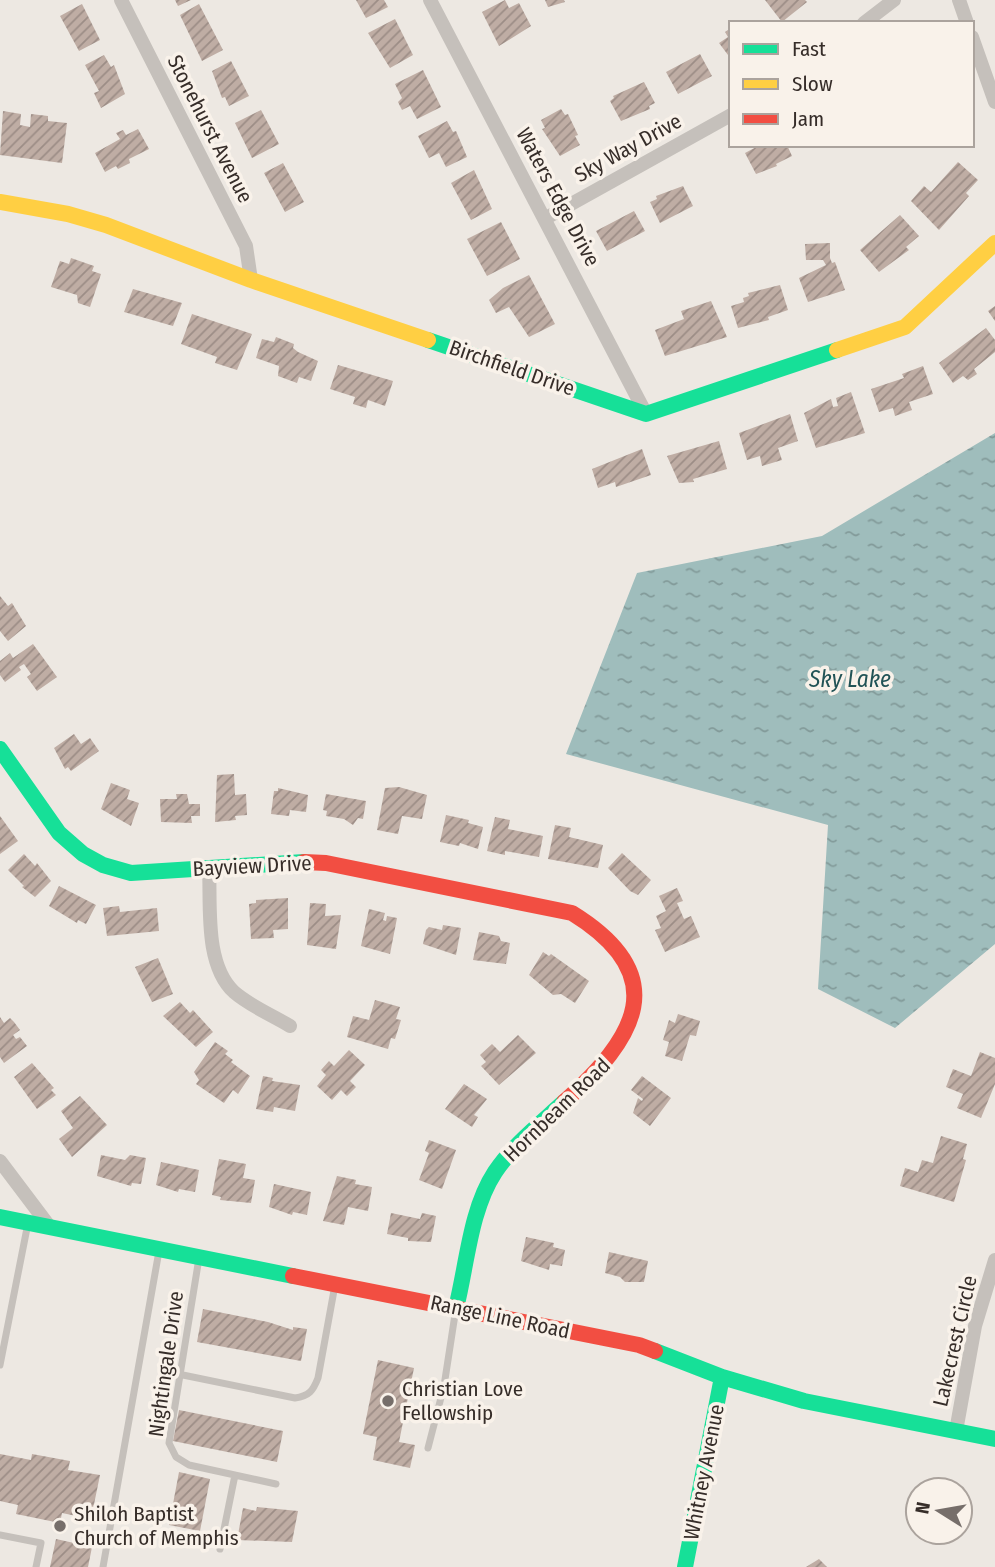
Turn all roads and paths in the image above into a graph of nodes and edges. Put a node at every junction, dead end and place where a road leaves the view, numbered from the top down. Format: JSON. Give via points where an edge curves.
{"nodes":[{"id":1,"x":121,"y":0,"type":"edge"},
{"id":2,"x":431,"y":0,"type":"edge"},
{"id":3,"x":894,"y":0,"type":"edge"},
{"id":4,"x":959,"y":0,"type":"edge"},
{"id":5,"x":867,"y":21,"type":"edge"},
{"id":6,"x":966,"y":21,"type":"edge"},
{"id":7,"x":974,"y":43,"type":"edge"},
{"id":8,"x":995,"y":102,"type":"edge"},
{"id":9,"x":729,"y":116,"type":"edge"},
{"id":10,"x":0,"y":202,"type":"edge"},
{"id":11,"x":546,"y":218,"type":"junction"},
{"id":12,"x":995,"y":243,"type":"edge"},
{"id":13,"x":250,"y":279,"type":"junction"},
{"id":14,"x":646,"y":414,"type":"junction"},
{"id":15,"x":0,"y":749,"type":"edge"},
{"id":16,"x":209,"y":868,"type":"junction"},
{"id":17,"x":622,"y":955,"type":"joint"},
{"id":18,"x":290,"y":1026,"type":"dead end"},
{"id":19,"x":0,"y":1161,"type":"edge"},
{"id":20,"x":0,"y":1217,"type":"edge"},
{"id":21,"x":29,"y":1222,"type":"junction"},
{"id":22,"x":49,"y":1226,"type":"junction"},
{"id":23,"x":160,"y":1248,"type":"junction"},
{"id":24,"x":200,"y":1256,"type":"junction"},
{"id":25,"x":995,"y":1260,"type":"edge"},
{"id":26,"x":335,"y":1283,"type":"junction"},
{"id":27,"x":456,"y":1308,"type":"junction"},
{"id":28,"x":0,"y":1365,"type":"edge"},
{"id":29,"x":178,"y":1374,"type":"junction"},
{"id":30,"x":722,"y":1377,"type":"junction"},
{"id":31,"x":957,"y":1431,"type":"junction"},
{"id":32,"x":995,"y":1439,"type":"edge"},
{"id":33,"x":428,"y":1448,"type":"dead end"},
{"id":34,"x":235,"y":1475,"type":"junction"},
{"id":35,"x":276,"y":1484,"type":"dead end"},
{"id":36,"x":0,"y":1537,"type":"edge"},
{"id":37,"x":220,"y":1549,"type":"dead end"},
{"id":38,"x":36,"y":1567,"type":"edge"},
{"id":39,"x":103,"y":1567,"type":"edge"},
{"id":40,"x":685,"y":1567,"type":"edge"}],
"edges":[{"from":1,"to":13,"type":"street","name":"Stonehurst Avenue","via":[[246,246]]},
{"from":2,"to":11,"type":"street","name":"Waters Edge Drive"},
{"from":3,"to":5,"type":"street"},
{"from":4,"to":6,"type":"street"},
{"from":7,"to":8,"type":"street"},
{"from":9,"to":11,"type":"street","name":"Sky Way Drive"},
{"from":10,"to":13,"type":"street","name":"Birchfield Drive","via":[[106,225]]},
{"from":11,"to":14,"type":"street","name":"Waters Edge Drive"},
{"from":12,"to":14,"type":"street","via":[[905,327]]},
{"from":13,"to":14,"type":"street","name":"Birchfield Drive"},
{"from":15,"to":16,"type":"street","name":"Bayview Drive","via":[[59,833],[93,860],[131,873]]},
{"from":16,"to":17,"type":"street","name":"Bayview Drive","via":[[290,861],[326,863],[572,913],[601,930]]},
{"from":16,"to":18,"type":"street","via":[[219,970],[233,991]]},
{"from":17,"to":27,"type":"street","name":"Hornbeam Road","via":[[635,988],[632,1017],[622,1044],[604,1066],[513,1147],[494,1174]]},
{"from":19,"to":22,"type":"street"},
{"from":20,"to":21,"type":"street","name":"Range Line Road"},
{"from":21,"to":22,"type":"street","name":"Range Line Road"},
{"from":21,"to":28,"type":"lane"},
{"from":22,"to":23,"type":"street","name":"Range Line Road"},
{"from":23,"to":24,"type":"street","name":"Range Line Road"},
{"from":23,"to":39,"type":"lane"},
{"from":24,"to":26,"type":"street","name":"Range Line Road"},
{"from":24,"to":29,"type":"lane","name":"Nightingale Drive"},
{"from":25,"to":31,"type":"street","name":"Lakecrest Circle","via":[[975,1326]]},
{"from":26,"to":27,"type":"street","name":"Range Line Road"},
{"from":26,"to":29,"type":"lane","via":[[318,1378],[306,1397]]},
{"from":27,"to":30,"type":"street","name":"Range Line Road","via":[[639,1345]]},
{"from":27,"to":33,"type":"lane","via":[[444,1386]]},
{"from":29,"to":34,"type":"lane","name":"Nightingale Drive","via":[[169,1443],[176,1457],[190,1465]]},
{"from":30,"to":31,"type":"street","name":"Range Line Road","via":[[804,1401]]},
{"from":30,"to":40,"type":"street","name":"Whitney Avenue"},
{"from":31,"to":32,"type":"street","name":"Range Line Road"},
{"from":34,"to":35,"type":"lane","name":"Nightingale Drive"},
{"from":34,"to":37,"type":"lane"},
{"from":36,"to":38,"type":"lane","via":[[41,1543]]}]}
